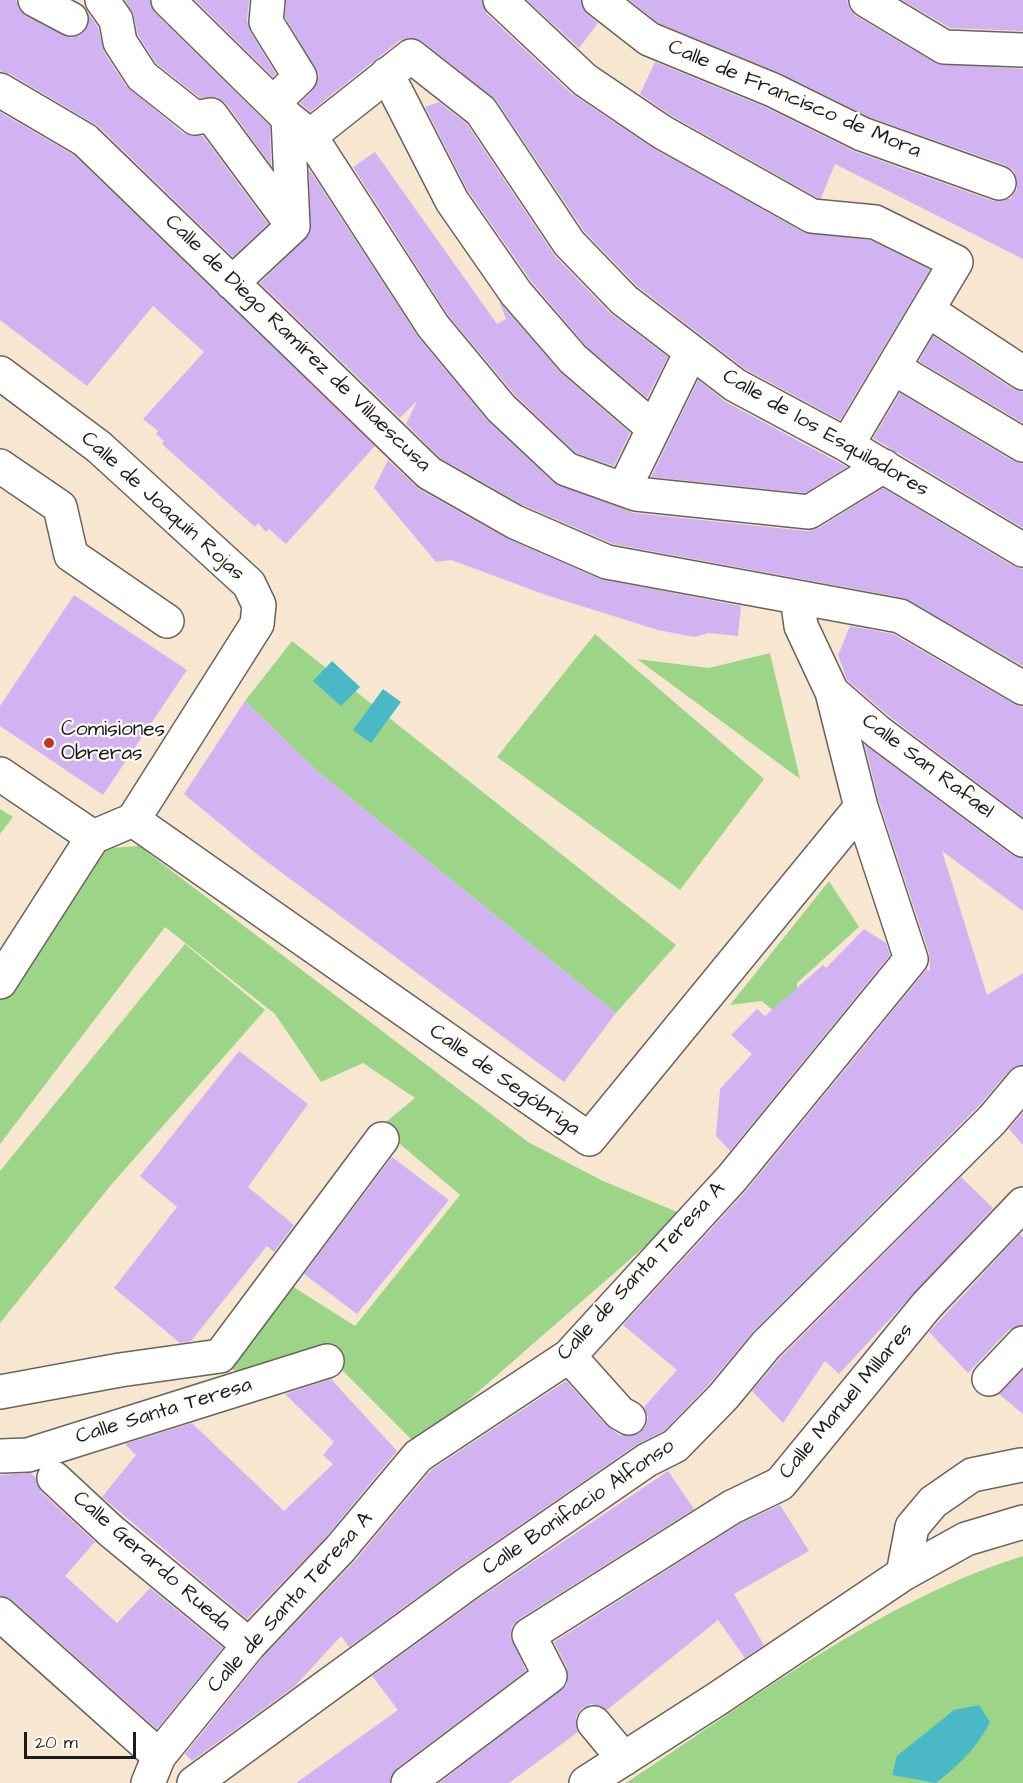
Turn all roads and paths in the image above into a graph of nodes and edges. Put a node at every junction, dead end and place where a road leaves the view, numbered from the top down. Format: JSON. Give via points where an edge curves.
{"nodes":[{"id":1,"x":35,"y":0,"type":"edge"},
{"id":2,"x":102,"y":0,"type":"edge"},
{"id":3,"x":168,"y":0,"type":"edge"},
{"id":4,"x":268,"y":0,"type":"edge"},
{"id":5,"x":500,"y":0,"type":"edge"},
{"id":6,"x":599,"y":0,"type":"edge"},
{"id":7,"x":866,"y":0,"type":"edge"},
{"id":8,"x":71,"y":19,"type":"dead end"},
{"id":9,"x":1023,"y":50,"type":"edge"},
{"id":10,"x":387,"y":74,"type":"junction"},
{"id":11,"x":0,"y":90,"type":"edge"},
{"id":12,"x":290,"y":119,"type":"junction"},
{"id":13,"x":999,"y":183,"type":"dead end"},
{"id":14,"x":293,"y":226,"type":"junction"},
{"id":15,"x":232,"y":283,"type":"junction"},
{"id":16,"x":929,"y":310,"type":"junction"},
{"id":17,"x":691,"y":352,"type":"junction"},
{"id":18,"x":894,"y":368,"type":"junction"},
{"id":19,"x":0,"y":373,"type":"edge"},
{"id":20,"x":1023,"y":373,"type":"edge"},
{"id":21,"x":652,"y":427,"type":"junction"},
{"id":22,"x":847,"y":445,"type":"junction"},
{"id":23,"x":1023,"y":445,"type":"edge"},
{"id":24,"x":0,"y":466,"type":"edge"},
{"id":25,"x":884,"y":466,"type":"junction"},
{"id":26,"x":624,"y":489,"type":"junction"},
{"id":27,"x":1023,"y":550,"type":"edge"},
{"id":28,"x":797,"y":597,"type":"junction"},
{"id":29,"x":167,"y":621,"type":"dead end"},
{"id":30,"x":1023,"y":688,"type":"edge"},
{"id":31,"x":832,"y":692,"type":"junction"},
{"id":32,"x":0,"y":774,"type":"edge"},
{"id":33,"x":861,"y":807,"type":"junction"},
{"id":34,"x":133,"y":820,"type":"junction"},
{"id":35,"x":93,"y":837,"type":"junction"},
{"id":36,"x":1023,"y":840,"type":"edge"},
{"id":37,"x":0,"y":982,"type":"edge"},
{"id":38,"x":1023,"y":1083,"type":"edge"},
{"id":39,"x":382,"y":1139,"type":"dead end"},
{"id":40,"x":1023,"y":1204,"type":"edge"},
{"id":41,"x":1023,"y":1343,"type":"edge"},
{"id":42,"x":569,"y":1356,"type":"junction"},
{"id":43,"x":327,"y":1361,"type":"dead end"},
{"id":44,"x":989,"y":1379,"type":"dead end"},
{"id":45,"x":0,"y":1392,"type":"edge"},
{"id":46,"x":629,"y":1418,"type":"dead end"},
{"id":47,"x":0,"y":1456,"type":"edge"},
{"id":48,"x":1022,"y":1465,"type":"edge"},
{"id":49,"x":54,"y":1478,"type":"dead end"},
{"id":50,"x":1023,"y":1522,"type":"edge"},
{"id":51,"x":903,"y":1574,"type":"junction"},
{"id":52,"x":0,"y":1614,"type":"edge"},
{"id":53,"x":249,"y":1646,"type":"junction"},
{"id":54,"x":594,"y":1723,"type":"dead end"},
{"id":55,"x":624,"y":1758,"type":"junction"},
{"id":56,"x":154,"y":1770,"type":"edge"},
{"id":57,"x":194,"y":1783,"type":"edge"},
{"id":58,"x":408,"y":1783,"type":"edge"},
{"id":59,"x":586,"y":1783,"type":"edge"}],
"edges":[{"from":1,"to":8,"type":"street"},
{"from":2,"to":14,"type":"street","via":[[116,20],[120,42],[142,76],[195,118],[211,115]]},
{"from":3,"to":12,"type":"street"},
{"from":4,"to":12,"type":"street","via":[[266,22],[300,77]]},
{"from":5,"to":16,"type":"street","via":[[585,80],[662,132],[812,216],[875,222],[956,262]]},
{"from":6,"to":13,"type":"street","name":"Calle de Francisco de Mora","via":[[649,39],[773,90],[862,134]]},
{"from":7,"to":9,"type":"street","via":[[944,47]]},
{"from":10,"to":12,"type":"street","name":"Calle de los Esquiladores"},
{"from":10,"to":17,"type":"street","name":"Calle de los Esquiladores","via":[[411,56],[481,111],[569,243],[624,300]]},
{"from":10,"to":21,"type":"street","via":[[452,201],[516,293],[573,359]]},
{"from":11,"to":15,"type":"street","name":"Calle de Diego Ramírez de Villaescusa","via":[[85,140]]},
{"from":12,"to":14,"type":"street"},
{"from":12,"to":26,"type":"street","via":[[433,326],[501,408],[566,469]]},
{"from":14,"to":15,"type":"street"},
{"from":15,"to":28,"type":"street","name":"Calle de Diego Ramírez de Villaescusa","via":[[429,472],[515,522],[607,562]]},
{"from":16,"to":18,"type":"street"},
{"from":16,"to":20,"type":"street"},
{"from":17,"to":21,"type":"street"},
{"from":17,"to":22,"type":"street","name":"Calle de los Esquiladores","via":[[735,385]]},
{"from":18,"to":22,"type":"street"},
{"from":18,"to":23,"type":"street"},
{"from":19,"to":34,"type":"street","name":"Calle de Joaquín Rojas","via":[[99,447],[249,584],[259,605],[257,624]]},
{"from":21,"to":26,"type":"street"},
{"from":22,"to":25,"type":"street","name":"Calle de los Esquiladores"},
{"from":24,"to":29,"type":"street","via":[[60,507],[71,555]]},
{"from":25,"to":26,"type":"street","via":[[809,512],[636,494]]},
{"from":25,"to":27,"type":"street","name":"Calle de los Esquiladores"},
{"from":28,"to":30,"type":"street","name":"Calle de Diego Ramírez de Villaescusa","via":[[900,616]]},
{"from":28,"to":31,"type":"street","via":[[801,626]]},
{"from":31,"to":33,"type":"street"},
{"from":31,"to":36,"type":"street","name":"Calle San Rafael","via":[[878,732]]},
{"from":32,"to":35,"type":"street"},
{"from":33,"to":34,"type":"street","name":"Calle de Segóbriga","via":[[589,1139]]},
{"from":33,"to":42,"type":"street","name":"Calle de Santa Teresa A","via":[[911,958],[732,1178]]},
{"from":34,"to":35,"type":"street"},
{"from":35,"to":37,"type":"street"},
{"from":38,"to":57,"type":"street","name":"Calle Bonifacio Alfonso","via":[[766,1345],[675,1446],[647,1460],[467,1584]]},
{"from":39,"to":45,"type":"street","via":[[220,1356]]},
{"from":40,"to":58,"type":"street","name":"Calle Manuel Millares","via":[[927,1305],[780,1484],[732,1507],[529,1635],[550,1676]]},
{"from":41,"to":44,"type":"street"},
{"from":42,"to":46,"type":"street"},
{"from":42,"to":53,"type":"street","name":"Calle de Santa Teresa A","via":[[418,1456],[340,1549]]},
{"from":43,"to":47,"type":"street","name":"Calle Santa Teresa","via":[[28,1455]]},
{"from":48,"to":51,"type":"street","via":[[972,1475],[933,1502],[912,1527]]},
{"from":49,"to":53,"type":"street","name":"Calle Gerardo Rueda"},
{"from":50,"to":51,"type":"street","via":[[966,1539]]},
{"from":51,"to":55,"type":"street"},
{"from":52,"to":56,"type":"street"},
{"from":53,"to":56,"type":"street","name":"Calle de Santa Teresa A"},
{"from":54,"to":55,"type":"street"},
{"from":55,"to":59,"type":"street"}]}
